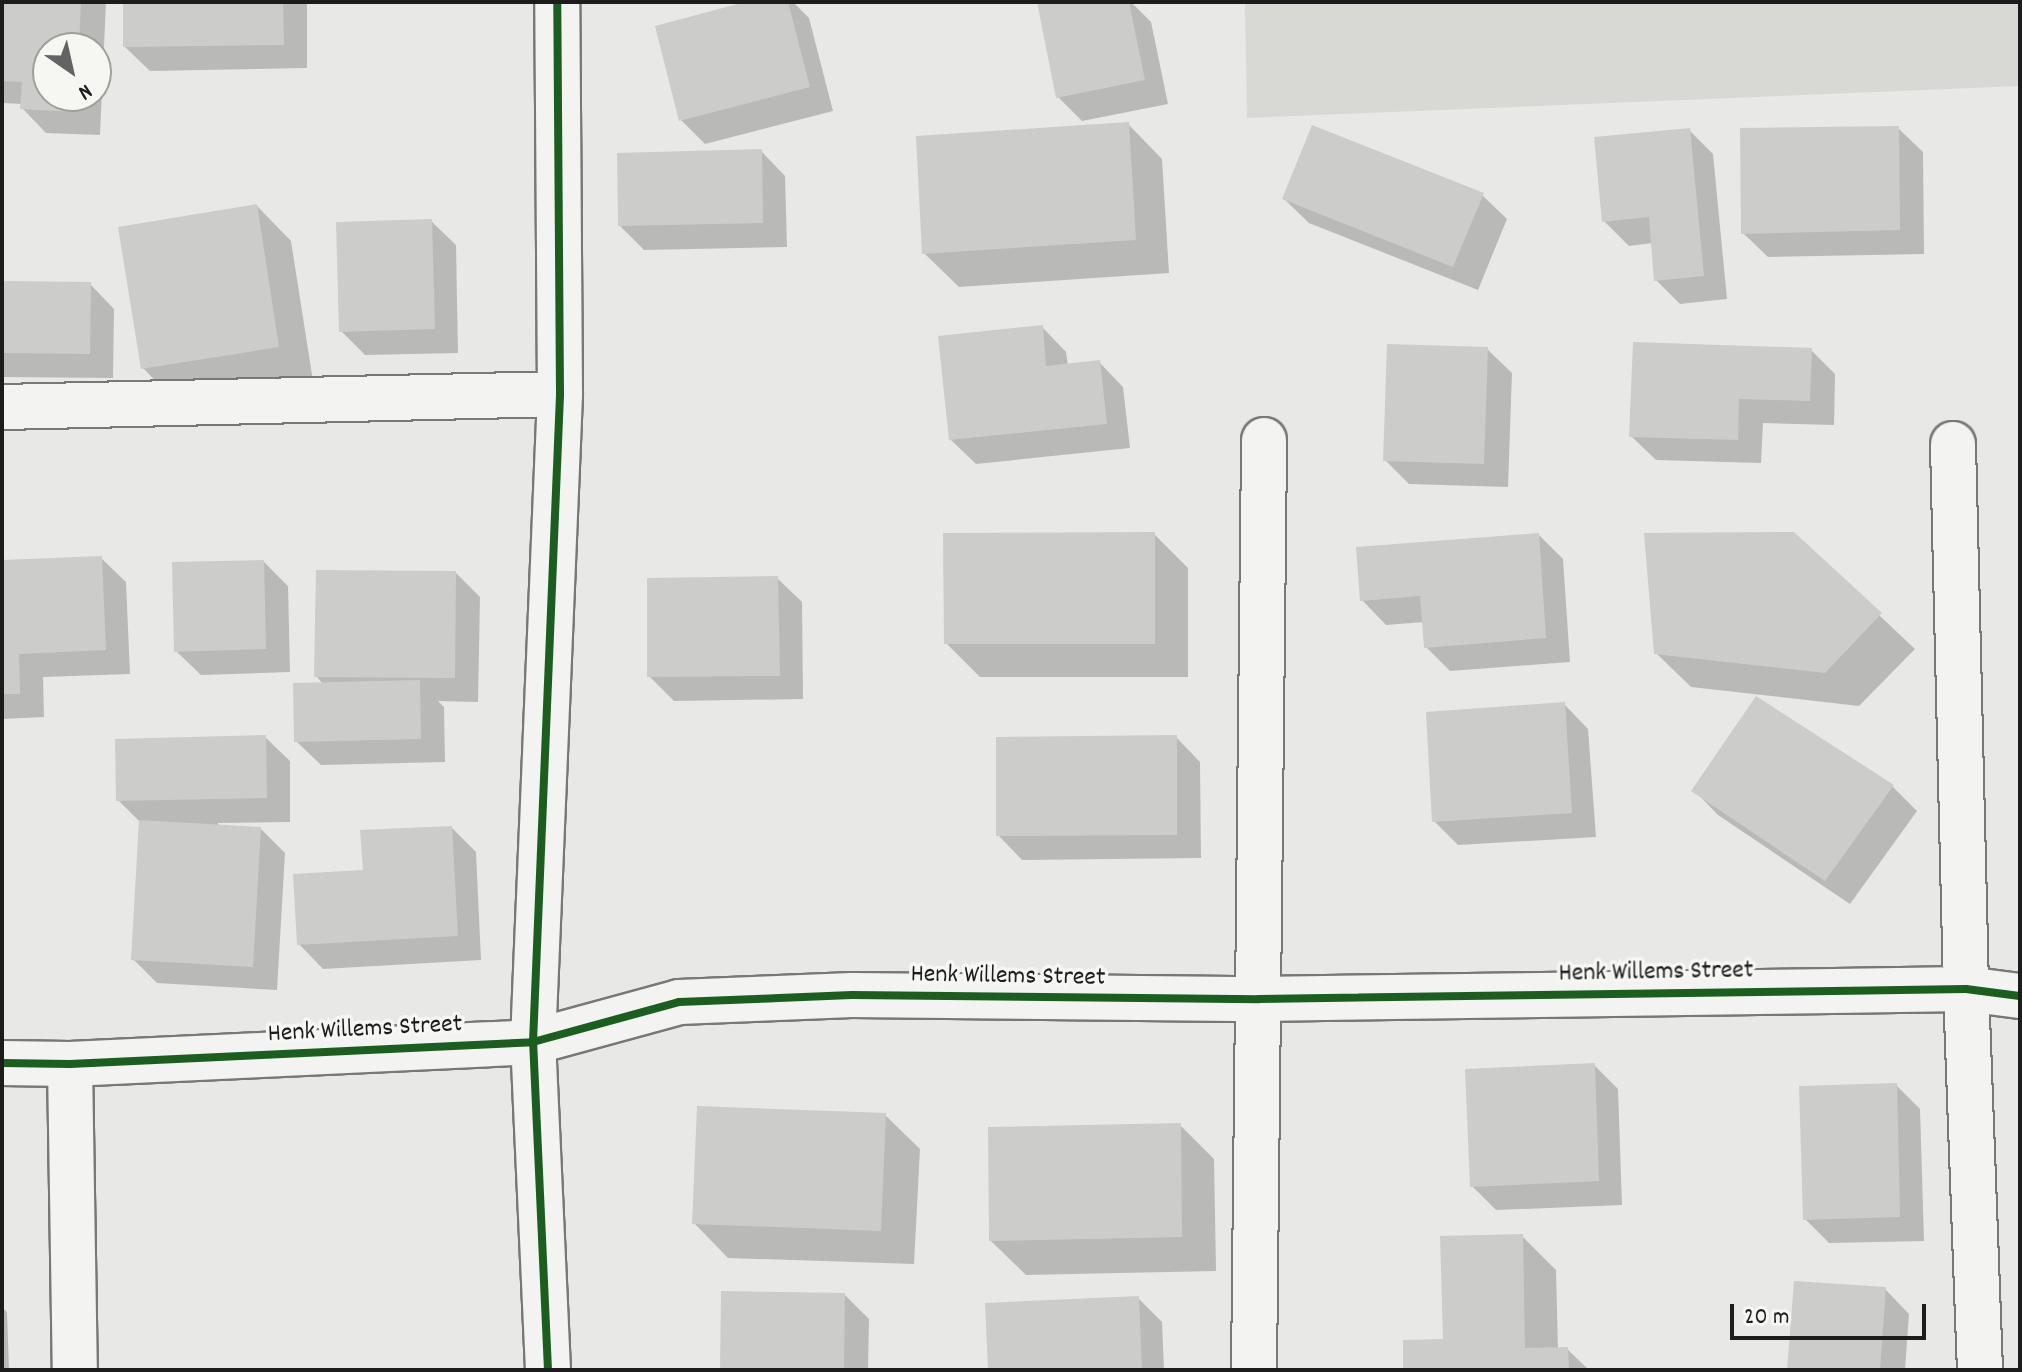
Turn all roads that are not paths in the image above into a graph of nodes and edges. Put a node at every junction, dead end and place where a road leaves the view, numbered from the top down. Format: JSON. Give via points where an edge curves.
{"nodes":[{"id":1,"x":557,"y":2,"type":"edge"},
{"id":2,"x":560,"y":394,"type":"junction"},
{"id":3,"x":2,"y":407,"type":"edge"},
{"id":4,"x":1264,"y":440,"type":"dead end"},
{"id":5,"x":1953,"y":444,"type":"dead end"},
{"id":6,"x":1966,"y":989,"type":"junction"},
{"id":7,"x":2020,"y":996,"type":"edge"},
{"id":8,"x":1259,"y":999,"type":"junction"},
{"id":9,"x":533,"y":1042,"type":"junction"},
{"id":10,"x":2,"y":1063,"type":"edge"},
{"id":11,"x":70,"y":1064,"type":"junction"},
{"id":12,"x":75,"y":1370,"type":"edge"},
{"id":13,"x":548,"y":1370,"type":"edge"},
{"id":14,"x":1254,"y":1370,"type":"edge"},
{"id":15,"x":1980,"y":1370,"type":"edge"}],
"edges":[{"from":1,"to":2,"type":"street"},
{"from":2,"to":3,"type":"street"},
{"from":2,"to":9,"type":"street"},
{"from":4,"to":8,"type":"street"},
{"from":5,"to":6,"type":"street"},
{"from":6,"to":7,"type":"street","name":"Henk Willems Street"},
{"from":6,"to":8,"type":"street","name":"Henk Willems Street"},
{"from":6,"to":15,"type":"street"},
{"from":8,"to":9,"type":"street","name":"Henk Willems Street","via":[[852,995],[679,1002]]},
{"from":8,"to":14,"type":"street"},
{"from":9,"to":11,"type":"street","name":"Henk Willems Street"},
{"from":9,"to":13,"type":"street"},
{"from":10,"to":11,"type":"street","name":"Henk Willems Street"},
{"from":11,"to":12,"type":"street"}]}
